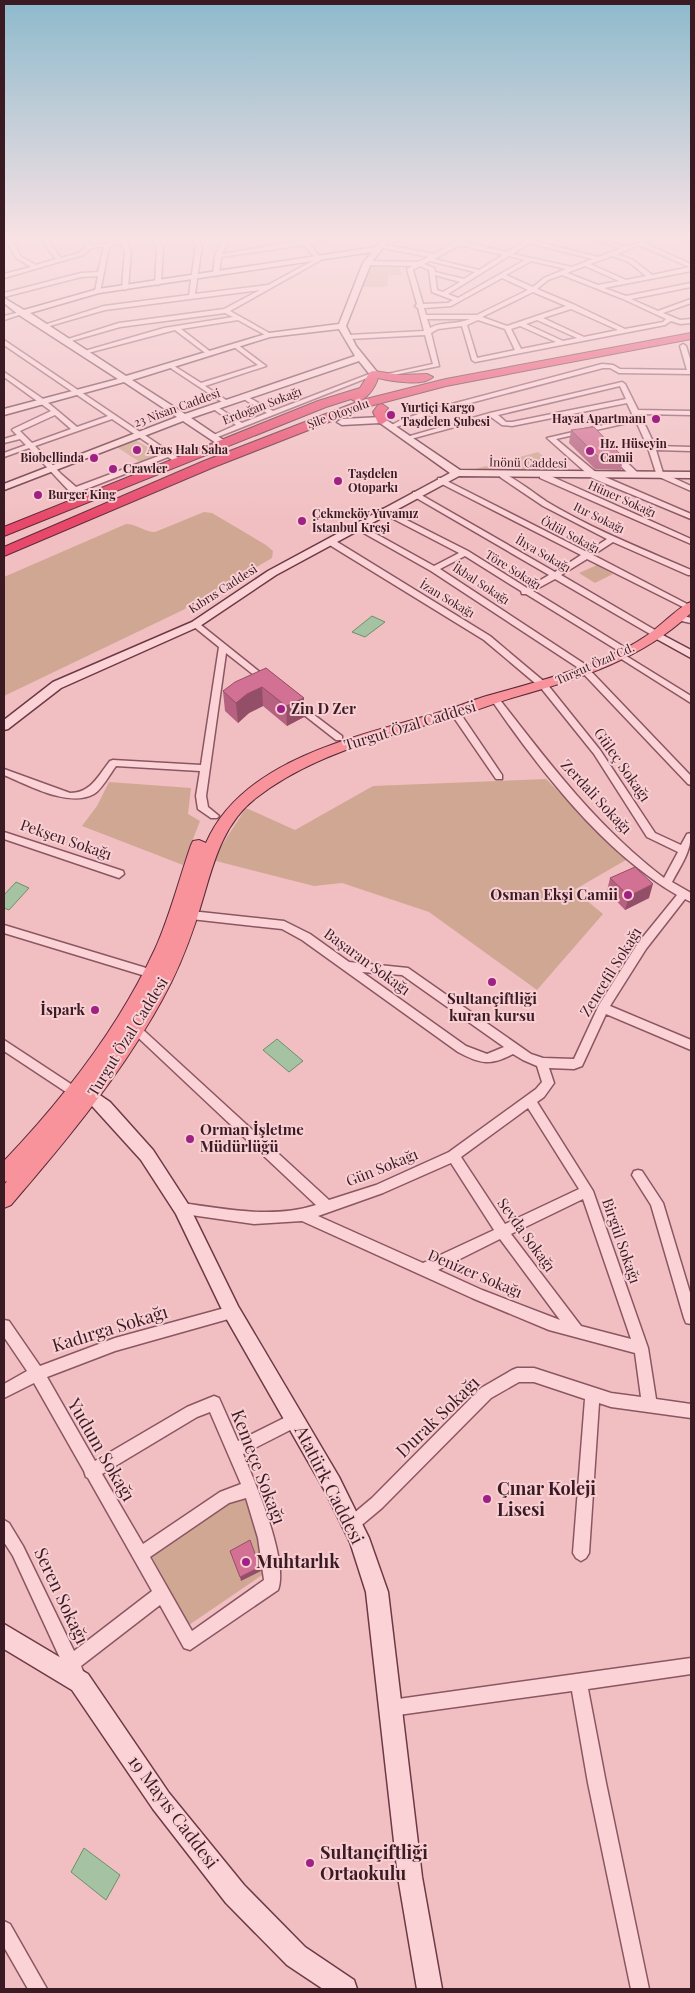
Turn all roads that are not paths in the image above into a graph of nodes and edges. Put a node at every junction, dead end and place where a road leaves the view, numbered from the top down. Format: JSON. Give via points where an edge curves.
{"nodes":[{"id":1,"x":58,"y":334,"type":"edge"},
{"id":2,"x":88,"y":334,"type":"edge"},
{"id":3,"x":149,"y":334,"type":"edge"},
{"id":4,"x":183,"y":334,"type":"edge"},
{"id":5,"x":276,"y":334,"type":"edge"},
{"id":6,"x":346,"y":334,"type":"edge"},
{"id":7,"x":408,"y":334,"type":"edge"},
{"id":8,"x":428,"y":334,"type":"edge"},
{"id":9,"x":467,"y":334,"type":"edge"},
{"id":10,"x":510,"y":334,"type":"edge"},
{"id":11,"x":543,"y":334,"type":"edge"},
{"id":12,"x":572,"y":334,"type":"edge"},
{"id":13,"x":606,"y":334,"type":"edge"},
{"id":14,"x":629,"y":334,"type":"edge"},
{"id":15,"x":667,"y":334,"type":"edge"},
{"id":16,"x":268,"y":335,"type":"joint"},
{"id":17,"x":691,"y":336,"type":"edge"},
{"id":18,"x":348,"y":337,"type":"junction"},
{"id":19,"x":583,"y":339,"type":"junction"},
{"id":20,"x":68,"y":340,"type":"junction"},
{"id":21,"x":4,"y":342,"type":"edge"},
{"id":22,"x":562,"y":343,"type":"junction"},
{"id":23,"x":687,"y":344,"type":"edge"},
{"id":24,"x":236,"y":346,"type":"junction"},
{"id":25,"x":84,"y":352,"type":"junction"},
{"id":26,"x":519,"y":352,"type":"junction"},
{"id":27,"x":210,"y":354,"type":"junction"},
{"id":28,"x":360,"y":357,"type":"junction"},
{"id":29,"x":169,"y":365,"type":"junction"},
{"id":30,"x":506,"y":367,"type":"junction"},
{"id":31,"x":691,"y":372,"type":"edge"},
{"id":32,"x":4,"y":374,"type":"edge"},
{"id":33,"x":380,"y":375,"type":"junction"},
{"id":34,"x":126,"y":379,"type":"junction"},
{"id":35,"x":444,"y":379,"type":"junction"},
{"id":36,"x":200,"y":385,"type":"junction"},
{"id":37,"x":77,"y":392,"type":"junction"},
{"id":38,"x":361,"y":394,"type":"junction"},
{"id":39,"x":244,"y":397,"type":"junction"},
{"id":40,"x":556,"y":399,"type":"junction"},
{"id":41,"x":630,"y":400,"type":"junction"},
{"id":42,"x":44,"y":402,"type":"junction"},
{"id":43,"x":227,"y":403,"type":"junction"},
{"id":44,"x":214,"y":407,"type":"junction"},
{"id":45,"x":4,"y":412,"type":"edge"},
{"id":46,"x":55,"y":412,"type":"junction"},
{"id":47,"x":571,"y":413,"type":"junction"},
{"id":48,"x":691,"y":413,"type":"edge"},
{"id":49,"x":273,"y":414,"type":"junction"},
{"id":50,"x":492,"y":414,"type":"junction"},
{"id":51,"x":113,"y":416,"type":"junction"},
{"id":52,"x":637,"y":416,"type":"junction"},
{"id":53,"x":183,"y":418,"type":"junction"},
{"id":54,"x":385,"y":418,"type":"junction"},
{"id":55,"x":584,"y":425,"type":"junction"},
{"id":56,"x":242,"y":426,"type":"junction"},
{"id":57,"x":75,"y":429,"type":"junction"},
{"id":58,"x":139,"y":435,"type":"junction"},
{"id":59,"x":22,"y":436,"type":"junction"},
{"id":60,"x":595,"y":436,"type":"edge"},
{"id":61,"x":407,"y":438,"type":"junction"},
{"id":62,"x":218,"y":440,"type":"junction"},
{"id":63,"x":4,"y":441,"type":"edge"},
{"id":64,"x":602,"y":443,"type":"edge"},
{"id":65,"x":31,"y":447,"type":"junction"},
{"id":66,"x":652,"y":448,"type":"junction"},
{"id":67,"x":691,"y":450,"type":"edge"},
{"id":68,"x":4,"y":456,"type":"edge"},
{"id":69,"x":173,"y":458,"type":"junction"},
{"id":70,"x":50,"y":470,"type":"junction"},
{"id":71,"x":458,"y":473,"type":"junction"},
{"id":72,"x":660,"y":474,"type":"junction"},
{"id":73,"x":503,"y":475,"type":"junction"},
{"id":74,"x":635,"y":475,"type":"junction"},
{"id":75,"x":691,"y":475,"type":"edge"},
{"id":76,"x":543,"y":476,"type":"junction"},
{"id":77,"x":595,"y":476,"type":"junction"},
{"id":78,"x":442,"y":480,"type":"junction"},
{"id":79,"x":4,"y":487,"type":"edge"},
{"id":80,"x":691,"y":489,"type":"edge"},
{"id":81,"x":74,"y":491,"type":"junction"},
{"id":82,"x":416,"y":494,"type":"junction"},
{"id":83,"x":89,"y":498,"type":"junction"},
{"id":84,"x":385,"y":511,"type":"junction"},
{"id":85,"x":691,"y":518,"type":"edge"},
{"id":86,"x":357,"y":527,"type":"junction"},
{"id":87,"x":4,"y":532,"type":"edge"},
{"id":88,"x":614,"y":538,"type":"junction"},
{"id":89,"x":4,"y":542,"type":"edge"},
{"id":90,"x":331,"y":542,"type":"junction"},
{"id":91,"x":691,"y":542,"type":"edge"},
{"id":92,"x":4,"y":552,"type":"edge"},
{"id":93,"x":465,"y":553,"type":"junction"},
{"id":94,"x":585,"y":556,"type":"junction"},
{"id":95,"x":4,"y":563,"type":"edge"},
{"id":96,"x":434,"y":569,"type":"junction"},
{"id":97,"x":691,"y":573,"type":"edge"},
{"id":98,"x":556,"y":575,"type":"junction"},
{"id":99,"x":525,"y":592,"type":"junction"},
{"id":100,"x":688,"y":613,"type":"edge"},
{"id":101,"x":196,"y":624,"type":"junction"},
{"id":102,"x":657,"y":635,"type":"junction"},
{"id":103,"x":223,"y":646,"type":"junction"},
{"id":104,"x":622,"y":653,"type":"junction"},
{"id":105,"x":691,"y":655,"type":"edge"},
{"id":106,"x":586,"y":670,"type":"junction"},
{"id":107,"x":273,"y":686,"type":"edge"},
{"id":108,"x":544,"y":686,"type":"junction"},
{"id":109,"x":288,"y":697,"type":"edge"},
{"id":110,"x":491,"y":699,"type":"junction"},
{"id":111,"x":691,"y":700,"type":"edge"},
{"id":112,"x":455,"y":712,"type":"junction"},
{"id":113,"x":4,"y":726,"type":"edge"},
{"id":114,"x":338,"y":738,"type":"junction"},
{"id":115,"x":204,"y":768,"type":"junction"},
{"id":116,"x":4,"y":772,"type":"edge"},
{"id":117,"x":498,"y":777,"type":"dead end"},
{"id":118,"x":691,"y":782,"type":"edge"},
{"id":119,"x":219,"y":819,"type":"junction"},
{"id":120,"x":4,"y":835,"type":"edge"},
{"id":121,"x":691,"y":836,"type":"edge"},
{"id":122,"x":684,"y":851,"type":"junction"},
{"id":123,"x":118,"y":874,"type":"dead end"},
{"id":124,"x":666,"y":884,"type":"junction"},
{"id":125,"x":687,"y":896,"type":"edge"},
{"id":126,"x":183,"y":914,"type":"junction"},
{"id":127,"x":4,"y":929,"type":"edge"},
{"id":128,"x":346,"y":966,"type":"junction"},
{"id":129,"x":152,"y":974,"type":"junction"},
{"id":130,"x":603,"y":1008,"type":"junction"},
{"id":131,"x":136,"y":1030,"type":"junction"},
{"id":132,"x":690,"y":1041,"type":"edge"},
{"id":133,"x":4,"y":1045,"type":"edge"},
{"id":134,"x":513,"y":1048,"type":"junction"},
{"id":135,"x":542,"y":1062,"type":"junction"},
{"id":136,"x":82,"y":1094,"type":"junction"},
{"id":137,"x":529,"y":1100,"type":"junction"},
{"id":138,"x":453,"y":1156,"type":"junction"},
{"id":139,"x":4,"y":1174,"type":"edge"},
{"id":140,"x":638,"y":1175,"type":"dead end"},
{"id":141,"x":587,"y":1191,"type":"junction"},
{"id":142,"x":4,"y":1199,"type":"edge"},
{"id":143,"x":326,"y":1207,"type":"junction"},
{"id":144,"x":182,"y":1209,"type":"junction"},
{"id":145,"x":303,"y":1215,"type":"junction"},
{"id":146,"x":503,"y":1233,"type":"junction"},
{"id":147,"x":423,"y":1270,"type":"junction"},
{"id":148,"x":232,"y":1312,"type":"junction"},
{"id":149,"x":691,"y":1318,"type":"edge"},
{"id":150,"x":4,"y":1326,"type":"edge"},
{"id":151,"x":576,"y":1330,"type":"junction"},
{"id":152,"x":641,"y":1348,"type":"junction"},
{"id":153,"x":36,"y":1372,"type":"junction"},
{"id":154,"x":4,"y":1391,"type":"edge"},
{"id":155,"x":593,"y":1394,"type":"junction"},
{"id":156,"x":650,"y":1406,"type":"junction"},
{"id":157,"x":691,"y":1411,"type":"edge"},
{"id":158,"x":295,"y":1420,"type":"junction"},
{"id":159,"x":234,"y":1451,"type":"junction"},
{"id":160,"x":91,"y":1472,"type":"junction"},
{"id":161,"x":249,"y":1489,"type":"junction"},
{"id":162,"x":352,"y":1524,"type":"junction"},
{"id":163,"x":4,"y":1528,"type":"edge"},
{"id":164,"x":582,"y":1553,"type":"dead end"},
{"id":165,"x":140,"y":1555,"type":"junction"},
{"id":166,"x":162,"y":1594,"type":"junction"},
{"id":167,"x":4,"y":1635,"type":"edge"},
{"id":168,"x":190,"y":1642,"type":"joint"},
{"id":169,"x":691,"y":1666,"type":"edge"},
{"id":170,"x":76,"y":1673,"type":"junction"},
{"id":171,"x":579,"y":1682,"type":"junction"},
{"id":172,"x":391,"y":1708,"type":"junction"},
{"id":173,"x":4,"y":1930,"type":"edge"},
{"id":174,"x":38,"y":1989,"type":"edge"},
{"id":175,"x":345,"y":1989,"type":"edge"},
{"id":176,"x":430,"y":1989,"type":"edge"},
{"id":177,"x":640,"y":1989,"type":"edge"}],
"edges":[{"from":1,"to":20,"type":"street"},
{"from":2,"to":20,"type":"street"},
{"from":3,"to":25,"type":"street"},
{"from":4,"to":27,"type":"street"},
{"from":5,"to":16,"type":"street"},
{"from":6,"to":18,"type":"street"},
{"from":7,"to":18,"type":"street"},
{"from":8,"to":33,"type":"street","name":"Erdoğan Sokağı","via":[[437,365]]},
{"from":9,"to":26,"type":"street","via":[[476,360]]},
{"from":10,"to":26,"type":"street"},
{"from":11,"to":22,"type":"street"},
{"from":12,"to":19,"type":"street"},
{"from":13,"to":19,"type":"street"},
{"from":14,"to":30,"type":"highway","via":[[533,354]]},
{"from":15,"to":30,"type":"highway","name":"Şile Otoyolu"},
{"from":16,"to":24,"type":"street"},
{"from":17,"to":30,"type":"highway","name":"Şile Otoyolu"},
{"from":18,"to":28,"type":"street"},
{"from":19,"to":22,"type":"street"},
{"from":20,"to":25,"type":"street"},
{"from":21,"to":37,"type":"street"},
{"from":22,"to":26,"type":"street"},
{"from":23,"to":30,"type":"highway"},
{"from":23,"to":31,"type":"street"},
{"from":24,"to":27,"type":"street"},
{"from":24,"to":36,"type":"street","via":[[264,366]]},
{"from":25,"to":34,"type":"street"},
{"from":27,"to":29,"type":"street"},
{"from":28,"to":33,"type":"street"},
{"from":28,"to":39,"type":"street","name":"23 Nisan Caddesi"},
{"from":29,"to":34,"type":"street"},
{"from":29,"to":36,"type":"street"},
{"from":30,"to":35,"type":"highway","name":"Şile Otoyolu"},
{"from":31,"to":54,"type":"street","via":[[620,371],[602,366],[476,398],[403,421]]},
{"from":32,"to":42,"type":"street"},
{"from":33,"to":35,"type":"highway"},
{"from":33,"to":38,"type":"highway"},
{"from":33,"to":49,"type":"street","name":"Erdoğan Sokağı"},
{"from":34,"to":37,"type":"street"},
{"from":34,"to":53,"type":"street"},
{"from":35,"to":38,"type":"highway","name":"Şile Otoyolu"},
{"from":35,"to":54,"type":"highway"},
{"from":35,"to":92,"type":"highway","name":"Şile Otoyolu","via":[[312,423]]},
{"from":36,"to":43,"type":"street"},
{"from":37,"to":42,"type":"street"},
{"from":37,"to":51,"type":"street"},
{"from":38,"to":62,"type":"highway"},
{"from":38,"to":89,"type":"highway","name":"Şile Otoyolu"},
{"from":39,"to":43,"type":"street","name":"23 Nisan Caddesi"},
{"from":39,"to":49,"type":"street"},
{"from":40,"to":41,"type":"street","via":[[622,384]]},
{"from":40,"to":47,"type":"street"},
{"from":40,"to":50,"type":"street"},
{"from":41,"to":47,"type":"street"},
{"from":41,"to":52,"type":"street"},
{"from":42,"to":45,"type":"street"},
{"from":42,"to":46,"type":"street"},
{"from":43,"to":44,"type":"street","name":"23 Nisan Caddesi"},
{"from":44,"to":53,"type":"street","name":"23 Nisan Caddesi"},
{"from":44,"to":56,"type":"street"},
{"from":46,"to":57,"type":"street"},
{"from":46,"to":59,"type":"street","via":[[15,430]]},
{"from":47,"to":50,"type":"street","via":[[509,425]]},
{"from":47,"to":55,"type":"street"},
{"from":48,"to":52,"type":"street"},
{"from":49,"to":56,"type":"street","name":"Erdoğan Sokağı"},
{"from":50,"to":61,"type":"street"},
{"from":51,"to":57,"type":"street"},
{"from":51,"to":58,"type":"street"},
{"from":52,"to":55,"type":"street"},
{"from":52,"to":66,"type":"street"},
{"from":53,"to":58,"type":"street","name":"23 Nisan Caddesi"},
{"from":53,"to":62,"type":"street"},
{"from":54,"to":61,"type":"street","name":"İnönü Caddesi"},
{"from":54,"to":95,"type":"highway","via":[[342,422]]},
{"from":55,"to":60,"type":"street"},
{"from":55,"to":77,"type":"street","via":[[551,438]]},
{"from":56,"to":62,"type":"street","name":"Erdoğan Sokağı"},
{"from":57,"to":65,"type":"street"},
{"from":58,"to":69,"type":"street"},
{"from":58,"to":70,"type":"street","name":"23 Nisan Caddesi"},
{"from":59,"to":63,"type":"street"},
{"from":59,"to":65,"type":"street"},
{"from":61,"to":71,"type":"street","name":"İnönü Caddesi"},
{"from":62,"to":69,"type":"highway"},
{"from":64,"to":74,"type":"street"},
{"from":65,"to":68,"type":"street"},
{"from":65,"to":70,"type":"street"},
{"from":66,"to":67,"type":"street"},
{"from":66,"to":72,"type":"street"},
{"from":69,"to":81,"type":"street"},
{"from":69,"to":83,"type":"highway"},
{"from":70,"to":79,"type":"street","name":"23 Nisan Caddesi"},
{"from":70,"to":81,"type":"street"},
{"from":71,"to":73,"type":"street","name":"İnönü Caddesi"},
{"from":71,"to":78,"type":"street","name":"Kıbrıs Caddesi"},
{"from":72,"to":74,"type":"street","name":"İnönü Caddesi"},
{"from":72,"to":75,"type":"street","name":"İnönü Caddesi"},
{"from":72,"to":80,"type":"street"},
{"from":73,"to":76,"type":"street","name":"İnönü Caddesi"},
{"from":73,"to":88,"type":"street","name":"Itır Sokağı","via":[[531,497]]},
{"from":74,"to":77,"type":"street","name":"İnönü Caddesi"},
{"from":76,"to":77,"type":"street","name":"İnönü Caddesi"},
{"from":76,"to":91,"type":"street","name":"Hüner Sokağı"},
{"from":77,"to":85,"type":"street"},
{"from":78,"to":82,"type":"street","name":"Kıbrıs Caddesi"},
{"from":78,"to":94,"type":"street","name":"Ödül Sokağı"},
{"from":81,"to":83,"type":"street"},
{"from":82,"to":84,"type":"street","name":"Kıbrıs Caddesi"},
{"from":82,"to":98,"type":"street","name":"İhya Sokağı"},
{"from":83,"to":87,"type":"highway"},
{"from":84,"to":86,"type":"street","name":"Kıbrıs Caddesi"},
{"from":84,"to":93,"type":"street","name":"Töre Sokağı"},
{"from":86,"to":90,"type":"street","name":"Kıbrıs Caddesi"},
{"from":86,"to":96,"type":"street","name":"İkbal Sokağı"},
{"from":88,"to":94,"type":"street"},
{"from":88,"to":97,"type":"street","name":"Itır Sokağı"},
{"from":90,"to":101,"type":"street","name":"Kıbrıs Caddesi","via":[[272,574]]},
{"from":90,"to":108,"type":"street","name":"İzan Sokağı","via":[[487,638]]},
{"from":93,"to":96,"type":"street"},
{"from":93,"to":99,"type":"street","name":"Töre Sokağı"},
{"from":94,"to":98,"type":"street"},
{"from":94,"to":100,"type":"street","name":"Ödül Sokağı"},
{"from":96,"to":106,"type":"street","name":"İkbal Sokağı"},
{"from":98,"to":99,"type":"street"},
{"from":98,"to":102,"type":"street","name":"İhya Sokağı"},
{"from":99,"to":104,"type":"street","name":"Töre Sokağı"},
{"from":100,"to":102,"type":"main road","name":"Turgut Özal Cd."},
{"from":101,"to":103,"type":"street"},
{"from":101,"to":113,"type":"street","name":"Kıbrıs Caddesi","via":[[57,685]]},
{"from":102,"to":104,"type":"main road","name":"Turgut Özal Cd."},
{"from":102,"to":105,"type":"street"},
{"from":103,"to":107,"type":"street"},
{"from":103,"to":115,"type":"street"},
{"from":104,"to":106,"type":"main road","name":"Turgut Özal Cd."},
{"from":104,"to":111,"type":"street","name":"Töre Sokağı"},
{"from":106,"to":108,"type":"main road","name":"Turgut Özal Cd."},
{"from":106,"to":118,"type":"street","name":"İkbal Sokağı"},
{"from":108,"to":110,"type":"main road","name":"Turgut Özal Cd."},
{"from":108,"to":122,"type":"street","name":"Güleç Sokağı","via":[[597,752],[651,835]]},
{"from":109,"to":114,"type":"street"},
{"from":110,"to":112,"type":"main road","name":"Turgut Özal Caddesi"},
{"from":110,"to":114,"type":"main road","name":"Turgut Özal Caddesi","via":[[460,702]]},
{"from":110,"to":124,"type":"street","name":"Zerdali Sokağı","via":[[579,804],[640,864]]},
{"from":112,"to":117,"type":"street"},
{"from":112,"to":119,"type":"main road","name":"Turgut Özal Caddesi","via":[[358,741],[303,763],[256,791]]},
{"from":114,"to":119,"type":"main road","name":"Turgut Özal Caddesi","via":[[294,756],[254,780],[224,805]]},
{"from":115,"to":116,"type":"street","via":[[113,763],[104,771],[96,788],[78,796],[69,796]]},
{"from":115,"to":119,"type":"street","via":[[203,809]]},
{"from":119,"to":126,"type":"main road","name":"Turgut Özal Caddesi"},
{"from":120,"to":123,"type":"street","name":"Pekşen Sokağı"},
{"from":121,"to":122,"type":"street"},
{"from":122,"to":124,"type":"street"},
{"from":124,"to":125,"type":"street","name":"Zerdali Sokağı"},
{"from":125,"to":130,"type":"street","name":"Zencefil Sokağı","via":[[642,946]]},
{"from":126,"to":128,"type":"street","name":"Başaran Sokağı","via":[[284,925]]},
{"from":126,"to":129,"type":"main road","name":"Turgut Özal Caddesi"},
{"from":126,"to":131,"type":"main road","name":"Turgut Özal Caddesi","via":[[168,972]]},
{"from":127,"to":129,"type":"street"},
{"from":128,"to":134,"type":"street","name":"Zencefil Sokağı","via":[[404,971]]},
{"from":128,"to":134,"type":"street","name":"Başaran Sokağı","via":[[462,1049],[484,1060],[499,1057]]},
{"from":129,"to":136,"type":"main road","name":"Turgut Özal Caddesi"},
{"from":130,"to":132,"type":"street"},
{"from":130,"to":135,"type":"street","name":"Zencefil Sokağı","via":[[578,1063]]},
{"from":131,"to":136,"type":"main road","name":"Turgut Özal Caddesi"},
{"from":131,"to":143,"type":"street"},
{"from":133,"to":136,"type":"street"},
{"from":134,"to":135,"type":"street","name":"Zencefil Sokağı"},
{"from":135,"to":137,"type":"street","name":"Gün Sokağı","via":[[548,1083]]},
{"from":136,"to":139,"type":"main road","name":"Turgut Özal Caddesi"},
{"from":136,"to":142,"type":"main road","name":"Turgut Özal Caddesi"},
{"from":136,"to":144,"type":"street","name":"Atatürk Caddesi","via":[[104,1107],[147,1155]]},
{"from":137,"to":138,"type":"street","name":"Gün Sokağı"},
{"from":137,"to":141,"type":"street","name":"Birgül Sokağı"},
{"from":138,"to":143,"type":"street","name":"Gün Sokağı","via":[[379,1189]]},
{"from":138,"to":146,"type":"street","name":"Sevda Sokağı"},
{"from":140,"to":149,"type":"street","via":[[657,1203]]},
{"from":141,"to":146,"type":"street"},
{"from":141,"to":152,"type":"street","name":"Birgül Sokağı"},
{"from":143,"to":145,"type":"street","name":"Gün Sokağı"},
{"from":144,"to":145,"type":"street","name":"Gün Sokağı","via":[[254,1218]]},
{"from":144,"to":148,"type":"street","name":"Atatürk Caddesi"},
{"from":145,"to":147,"type":"street","name":"Denizer Sokağı"},
{"from":146,"to":147,"type":"street"},
{"from":146,"to":151,"type":"street","name":"Sevda Sokağı"},
{"from":147,"to":151,"type":"street","name":"Denizer Sokağı","via":[[554,1325]]},
{"from":148,"to":153,"type":"street","name":"Kadırga Sokağı","via":[[102,1349]]},
{"from":148,"to":158,"type":"street","name":"Atatürk Caddesi"},
{"from":150,"to":153,"type":"street","name":"Yudum Sokağı"},
{"from":151,"to":152,"type":"street","name":"Denizer Sokağı"},
{"from":152,"to":156,"type":"street","name":"Birgül Sokağı"},
{"from":153,"to":154,"type":"street","name":"Kadırga Sokağı"},
{"from":153,"to":160,"type":"street","name":"Yudum Sokağı"},
{"from":155,"to":156,"type":"street","name":"Durak Sokağı"},
{"from":155,"to":162,"type":"street","name":"Durak Sokağı","via":[[534,1375],[517,1375],[486,1392],[377,1503]]},
{"from":155,"to":164,"type":"street"},
{"from":156,"to":157,"type":"street","name":"Durak Sokağı"},
{"from":158,"to":159,"type":"street"},
{"from":158,"to":162,"type":"street","name":"Atatürk Caddesi"},
{"from":159,"to":160,"type":"street","name":"Kemeçe Sokağı","via":[[214,1403],[192,1412]]},
{"from":159,"to":161,"type":"street","name":"Kemeçe Sokağı"},
{"from":160,"to":165,"type":"street","name":"Yudum Sokağı"},
{"from":161,"to":165,"type":"street","via":[[225,1497]]},
{"from":161,"to":168,"type":"street","name":"Kemeçe Sokağı","via":[[269,1547],[272,1584]]},
{"from":162,"to":172,"type":"street","name":"Atatürk Caddesi","via":[[377,1592]]},
{"from":163,"to":170,"type":"street","name":"Seren Sokağı"},
{"from":165,"to":166,"type":"street","name":"Yudum Sokağı"},
{"from":166,"to":168,"type":"street","name":"Yudum Sokağı"},
{"from":166,"to":170,"type":"street"},
{"from":167,"to":170,"type":"street","name":"19 Mayıs Caddesi","via":[[15,1644]]},
{"from":169,"to":171,"type":"street"},
{"from":170,"to":175,"type":"street","name":"19 Mayıs Caddesi","via":[[161,1801],[235,1894],[296,1956]]},
{"from":171,"to":172,"type":"street"},
{"from":171,"to":177,"type":"street"},
{"from":172,"to":176,"type":"street","name":"Atatürk Caddesi","via":[[410,1877]]},
{"from":173,"to":174,"type":"street"}]}
